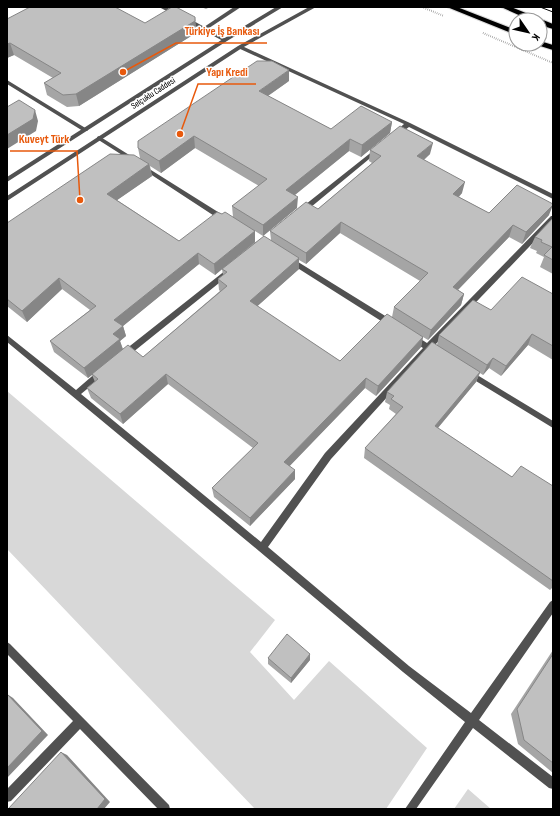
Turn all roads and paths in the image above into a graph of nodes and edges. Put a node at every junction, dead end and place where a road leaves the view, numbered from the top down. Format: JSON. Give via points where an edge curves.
{"nodes":[{"id":1,"x":162,"y":7,"type":"edge"},
{"id":2,"x":238,"y":7,"type":"edge"},
{"id":3,"x":280,"y":7,"type":"edge"},
{"id":4,"x":313,"y":7,"type":"edge"},
{"id":5,"x":422,"y":7,"type":"edge"},
{"id":6,"x":451,"y":7,"type":"edge"},
{"id":7,"x":505,"y":7,"type":"edge"},
{"id":8,"x":517,"y":12,"type":"edge"},
{"id":9,"x":444,"y":16,"type":"dead end"},
{"id":10,"x":204,"y":29,"type":"junction"},
{"id":11,"x":508,"y":30,"type":"edge"},
{"id":12,"x":480,"y":32,"type":"dead end"},
{"id":13,"x":233,"y":44,"type":"junction"},
{"id":14,"x":553,"y":63,"type":"edge"},
{"id":15,"x":7,"y":82,"type":"edge"},
{"id":16,"x":408,"y":124,"type":"junction"},
{"id":17,"x":85,"y":130,"type":"junction"},
{"id":18,"x":98,"y":138,"type":"junction"},
{"id":19,"x":7,"y":180,"type":"edge"},
{"id":20,"x":553,"y":197,"type":"edge"},
{"id":21,"x":7,"y":199,"type":"edge"},
{"id":22,"x":299,"y":214,"type":"edge"},
{"id":23,"x":553,"y":218,"type":"edge"},
{"id":24,"x":230,"y":222,"type":"edge"},
{"id":25,"x":282,"y":256,"type":"edge"},
{"id":26,"x":232,"y":268,"type":"edge"},
{"id":27,"x":7,"y":338,"type":"edge"},
{"id":28,"x":428,"y":347,"type":"junction"},
{"id":29,"x":441,"y":355,"type":"edge"},
{"id":30,"x":117,"y":360,"type":"edge"},
{"id":31,"x":461,"y":368,"type":"edge"},
{"id":32,"x":105,"y":370,"type":"edge"},
{"id":33,"x":75,"y":395,"type":"junction"},
{"id":34,"x":553,"y":425,"type":"edge"},
{"id":35,"x":262,"y":548,"type":"junction"},
{"id":36,"x":553,"y":604,"type":"edge"},
{"id":37,"x":7,"y":647,"type":"edge"},
{"id":38,"x":80,"y":721,"type":"junction"},
{"id":39,"x":473,"y":721,"type":"junction"},
{"id":40,"x":553,"y":784,"type":"edge"},
{"id":41,"x":7,"y":797,"type":"edge"},
{"id":42,"x":165,"y":809,"type":"edge"},
{"id":43,"x":410,"y":809,"type":"edge"}],
"edges":[{"from":1,"to":10,"type":"street"},
{"from":2,"to":10,"type":"street"},
{"from":3,"to":13,"type":"street","name":"Selçuklu Caddesi"},
{"from":4,"to":13,"type":"street","name":"Selçuklu Caddesi"},
{"from":5,"to":9,"type":"path"},
{"from":6,"to":11,"type":"highway"},
{"from":7,"to":8,"type":"highway"},
{"from":10,"to":13,"type":"street"},
{"from":12,"to":14,"type":"path"},
{"from":13,"to":16,"type":"street"},
{"from":13,"to":17,"type":"street","name":"Selçuklu Caddesi"},
{"from":13,"to":18,"type":"street","name":"Selçuklu Caddesi"},
{"from":15,"to":17,"type":"street"},
{"from":16,"to":20,"type":"street"},
{"from":16,"to":22,"type":"street"},
{"from":17,"to":18,"type":"street"},
{"from":17,"to":19,"type":"street","name":"Selçuklu Caddesi"},
{"from":18,"to":21,"type":"street","name":"Selçuklu Caddesi"},
{"from":18,"to":24,"type":"street"},
{"from":23,"to":28,"type":"street"},
{"from":25,"to":28,"type":"street"},
{"from":26,"to":30,"type":"street"},
{"from":27,"to":33,"type":"street"},
{"from":28,"to":29,"type":"street"},
{"from":28,"to":35,"type":"street","via":[[328,456]]},
{"from":31,"to":34,"type":"street"},
{"from":32,"to":33,"type":"street"},
{"from":33,"to":35,"type":"street"},
{"from":35,"to":39,"type":"street","via":[[400,664]]},
{"from":36,"to":39,"type":"street"},
{"from":37,"to":38,"type":"street"},
{"from":38,"to":41,"type":"street"},
{"from":38,"to":42,"type":"street"},
{"from":39,"to":40,"type":"street"},
{"from":39,"to":43,"type":"street"}]}
